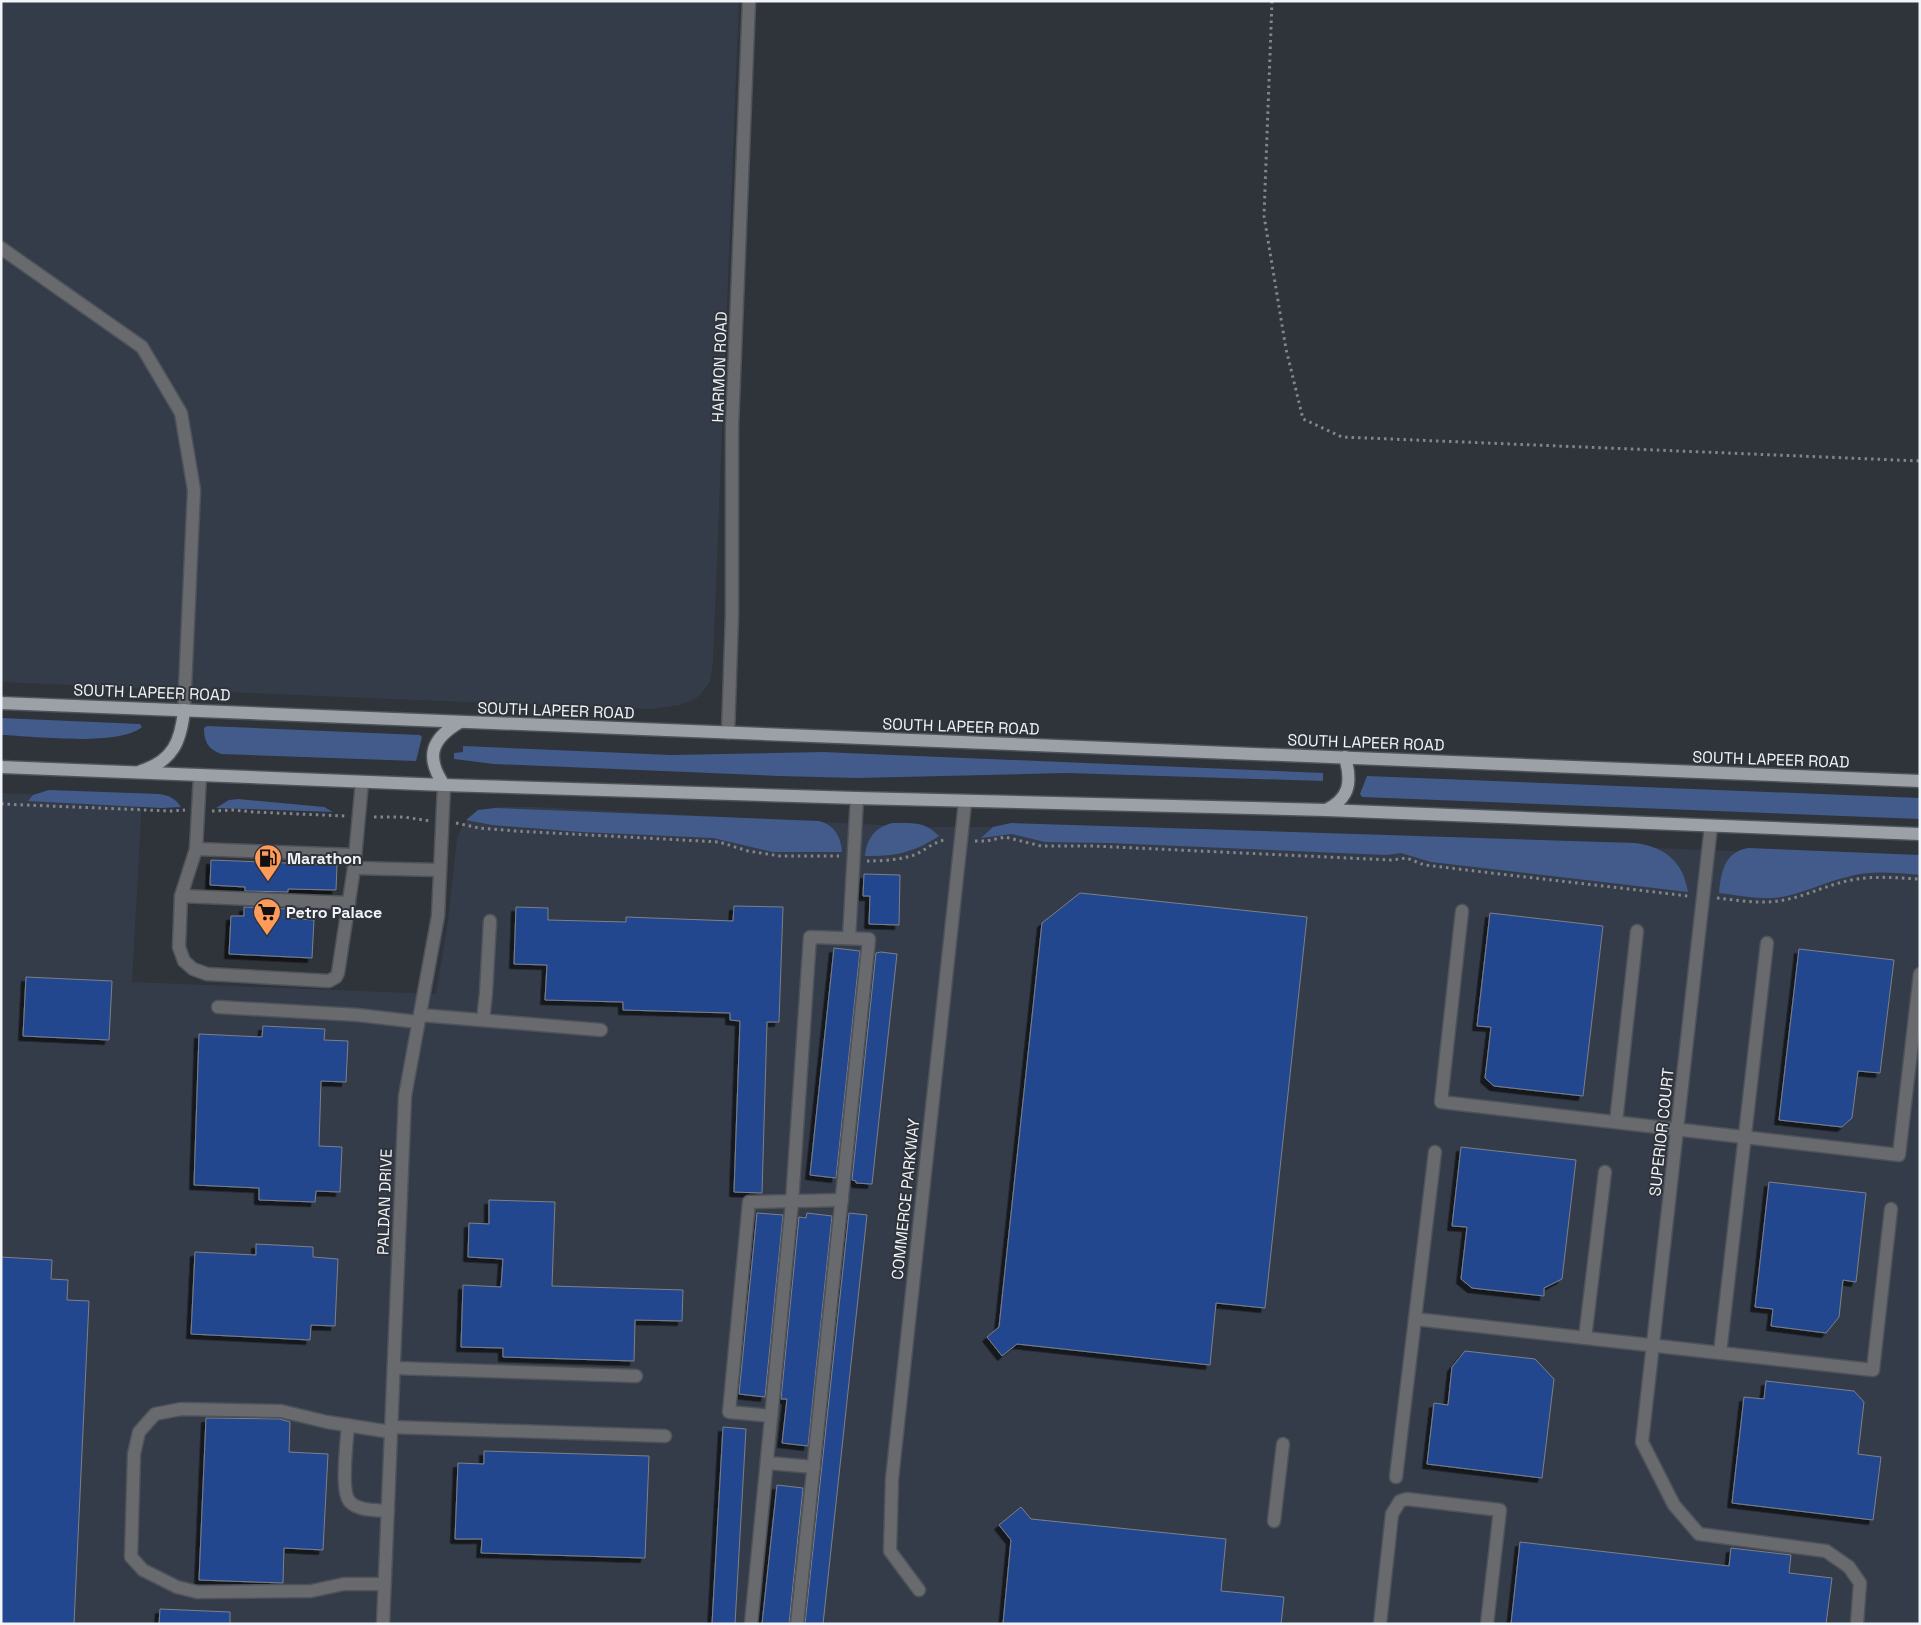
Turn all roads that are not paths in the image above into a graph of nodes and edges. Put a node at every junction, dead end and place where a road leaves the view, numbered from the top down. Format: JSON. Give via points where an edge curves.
{"nodes":[{"id":1,"x":749,"y":1,"type":"edge"},
{"id":2,"x":1,"y":248,"type":"edge"},
{"id":3,"x":1,"y":703,"type":"edge"},
{"id":4,"x":184,"y":710,"type":"junction"},
{"id":5,"x":460,"y":722,"type":"junction"},
{"id":6,"x":728,"y":733,"type":"junction"},
{"id":7,"x":1345,"y":757,"type":"junction"},
{"id":8,"x":1,"y":767,"type":"edge"},
{"id":9,"x":136,"y":773,"type":"junction"},
{"id":10,"x":200,"y":775,"type":"junction"},
{"id":11,"x":1920,"y":781,"type":"edge"},
{"id":12,"x":362,"y":782,"type":"junction"},
{"id":13,"x":444,"y":785,"type":"junction"},
{"id":14,"x":857,"y":798,"type":"junction"},
{"id":15,"x":965,"y":802,"type":"junction"},
{"id":16,"x":1326,"y":810,"type":"junction"},
{"id":17,"x":1712,"y":826,"type":"junction"},
{"id":18,"x":1920,"y":834,"type":"edge"},
{"id":19,"x":196,"y":849,"type":"junction"},
{"id":20,"x":354,"y":861,"type":"junction"},
{"id":21,"x":440,"y":870,"type":"junction"},
{"id":22,"x":181,"y":896,"type":"junction"},
{"id":23,"x":349,"y":903,"type":"junction"},
{"id":24,"x":1462,"y":911,"type":"dead end"},
{"id":25,"x":490,"y":921,"type":"dead end"},
{"id":26,"x":1637,"y":931,"type":"dead end"},
{"id":27,"x":849,"y":938,"type":"junction"},
{"id":28,"x":1767,"y":943,"type":"dead end"},
{"id":29,"x":1920,"y":974,"type":"edge"},
{"id":30,"x":218,"y":1007,"type":"dead end"},
{"id":31,"x":419,"y":1018,"type":"junction"},
{"id":32,"x":483,"y":1020,"type":"junction"},
{"id":33,"x":601,"y":1030,"type":"dead end"},
{"id":34,"x":1616,"y":1122,"type":"junction"},
{"id":35,"x":1678,"y":1128,"type":"junction"},
{"id":36,"x":1744,"y":1136,"type":"junction"},
{"id":37,"x":1435,"y":1152,"type":"dead end"},
{"id":38,"x":1605,"y":1172,"type":"dead end"},
{"id":39,"x":842,"y":1200,"type":"junction"},
{"id":40,"x":792,"y":1202,"type":"junction"},
{"id":41,"x":1891,"y":1209,"type":"dead end"},
{"id":42,"x":1415,"y":1319,"type":"junction"},
{"id":43,"x":1585,"y":1338,"type":"junction"},
{"id":44,"x":1654,"y":1346,"type":"junction"},
{"id":45,"x":1720,"y":1353,"type":"junction"},
{"id":46,"x":394,"y":1368,"type":"junction"},
{"id":47,"x":636,"y":1376,"type":"dead end"},
{"id":48,"x":771,"y":1416,"type":"junction"},
{"id":49,"x":348,"y":1425,"type":"junction"},
{"id":50,"x":391,"y":1430,"type":"junction"},
{"id":51,"x":665,"y":1436,"type":"dead end"},
{"id":52,"x":1283,"y":1444,"type":"dead end"},
{"id":53,"x":767,"y":1463,"type":"junction"},
{"id":54,"x":814,"y":1467,"type":"junction"},
{"id":55,"x":1396,"y":1476,"type":"dead end"},
{"id":56,"x":388,"y":1511,"type":"junction"},
{"id":57,"x":1274,"y":1521,"type":"dead end"},
{"id":58,"x":384,"y":1584,"type":"junction"},
{"id":59,"x":919,"y":1590,"type":"dead end"},
{"id":60,"x":383,"y":1624,"type":"edge"},
{"id":61,"x":751,"y":1624,"type":"edge"},
{"id":62,"x":797,"y":1624,"type":"edge"},
{"id":63,"x":1380,"y":1624,"type":"edge"},
{"id":64,"x":1487,"y":1624,"type":"edge"},
{"id":65,"x":1857,"y":1624,"type":"edge"}],
"edges":[{"from":1,"to":6,"type":"street","name":"HARMON ROAD","via":[[732,426]]},
{"from":2,"to":4,"type":"street","via":[[142,347],[181,413],[194,490]]},
{"from":3,"to":4,"type":"main road","name":"SOUTH LAPEER ROAD"},
{"from":4,"to":5,"type":"main road","name":"SOUTH LAPEER ROAD"},
{"from":4,"to":9,"type":"main road","via":[[182,729],[171,752],[154,767]]},
{"from":5,"to":6,"type":"main road","name":"SOUTH LAPEER ROAD"},
{"from":5,"to":13,"type":"main road","via":[[438,738],[433,751],[433,763]]},
{"from":6,"to":7,"type":"main road","name":"SOUTH LAPEER ROAD"},
{"from":7,"to":11,"type":"main road","name":"SOUTH LAPEER ROAD"},
{"from":7,"to":16,"type":"main road","via":[[1348,788],[1336,805]]},
{"from":8,"to":9,"type":"main road"},
{"from":9,"to":10,"type":"main road"},
{"from":10,"to":12,"type":"main road"},
{"from":10,"to":19,"type":"street"},
{"from":12,"to":13,"type":"main road"},
{"from":12,"to":20,"type":"street"},
{"from":13,"to":14,"type":"main road"},
{"from":13,"to":21,"type":"street","name":"PALDAN DRIVE"},
{"from":14,"to":15,"type":"main road"},
{"from":14,"to":27,"type":"street"},
{"from":15,"to":16,"type":"main road"},
{"from":15,"to":59,"type":"street","name":"COMMERCE PARKWAY","via":[[892,1479],[890,1551]]},
{"from":16,"to":17,"type":"main road"},
{"from":17,"to":18,"type":"main road"},
{"from":17,"to":35,"type":"street","name":"SUPERIOR COURT"},
{"from":19,"to":20,"type":"street"},
{"from":19,"to":22,"type":"street"},
{"from":20,"to":21,"type":"street"},
{"from":20,"to":23,"type":"street"},
{"from":21,"to":31,"type":"street","name":"PALDAN DRIVE","via":[[438,916]]},
{"from":22,"to":23,"type":"street"},
{"from":22,"to":23,"type":"street","via":[[179,947],[184,961],[193,969],[208,974],[329,981],[338,973]]},
{"from":24,"to":34,"type":"street","via":[[1441,1102]]},
{"from":25,"to":32,"type":"street"},
{"from":26,"to":34,"type":"street"},
{"from":27,"to":39,"type":"street","via":[[869,939]]},
{"from":27,"to":40,"type":"street","via":[[810,937]]},
{"from":28,"to":36,"type":"street"},
{"from":29,"to":36,"type":"street","via":[[1899,1154]]},
{"from":30,"to":31,"type":"street"},
{"from":31,"to":32,"type":"street"},
{"from":31,"to":46,"type":"street","name":"PALDAN DRIVE","via":[[405,1104]]},
{"from":32,"to":33,"type":"street"},
{"from":34,"to":35,"type":"street"},
{"from":35,"to":36,"type":"street"},
{"from":35,"to":44,"type":"street","name":"SUPERIOR COURT"},
{"from":36,"to":45,"type":"street"},
{"from":37,"to":42,"type":"street"},
{"from":38,"to":43,"type":"street"},
{"from":39,"to":40,"type":"street"},
{"from":39,"to":54,"type":"street"},
{"from":40,"to":48,"type":"street"},
{"from":40,"to":48,"type":"street","via":[[749,1202],[748,1212],[729,1412]]},
{"from":41,"to":45,"type":"street","via":[[1873,1370]]},
{"from":42,"to":43,"type":"street"},
{"from":42,"to":55,"type":"street"},
{"from":43,"to":44,"type":"street"},
{"from":44,"to":45,"type":"street"},
{"from":44,"to":65,"type":"street","name":"SUPERIOR COURT","via":[[1642,1442],[1674,1505],[1699,1534],[1826,1552],[1849,1567],[1860,1583]]},
{"from":46,"to":47,"type":"street"},
{"from":46,"to":50,"type":"street","name":"PALDAN DRIVE"},
{"from":48,"to":53,"type":"street"},
{"from":49,"to":50,"type":"street"},
{"from":49,"to":56,"type":"street","via":[[345,1491],[349,1502],[359,1508]]},
{"from":49,"to":58,"type":"street","via":[[281,1411],[181,1409],[155,1414],[139,1432],[134,1454],[131,1558],[143,1570],[160,1579],[197,1592],[311,1591],[344,1584]]},
{"from":50,"to":51,"type":"street"},
{"from":50,"to":56,"type":"street","name":"PALDAN DRIVE"},
{"from":52,"to":57,"type":"street"},
{"from":53,"to":54,"type":"street"},
{"from":53,"to":61,"type":"street"},
{"from":54,"to":62,"type":"street"},
{"from":56,"to":58,"type":"street","name":"PALDAN DRIVE"},
{"from":58,"to":60,"type":"street","name":"PALDAN DRIVE"},
{"from":63,"to":64,"type":"street","via":[[1392,1514],[1400,1502],[1408,1499],[1500,1510]]}]}
